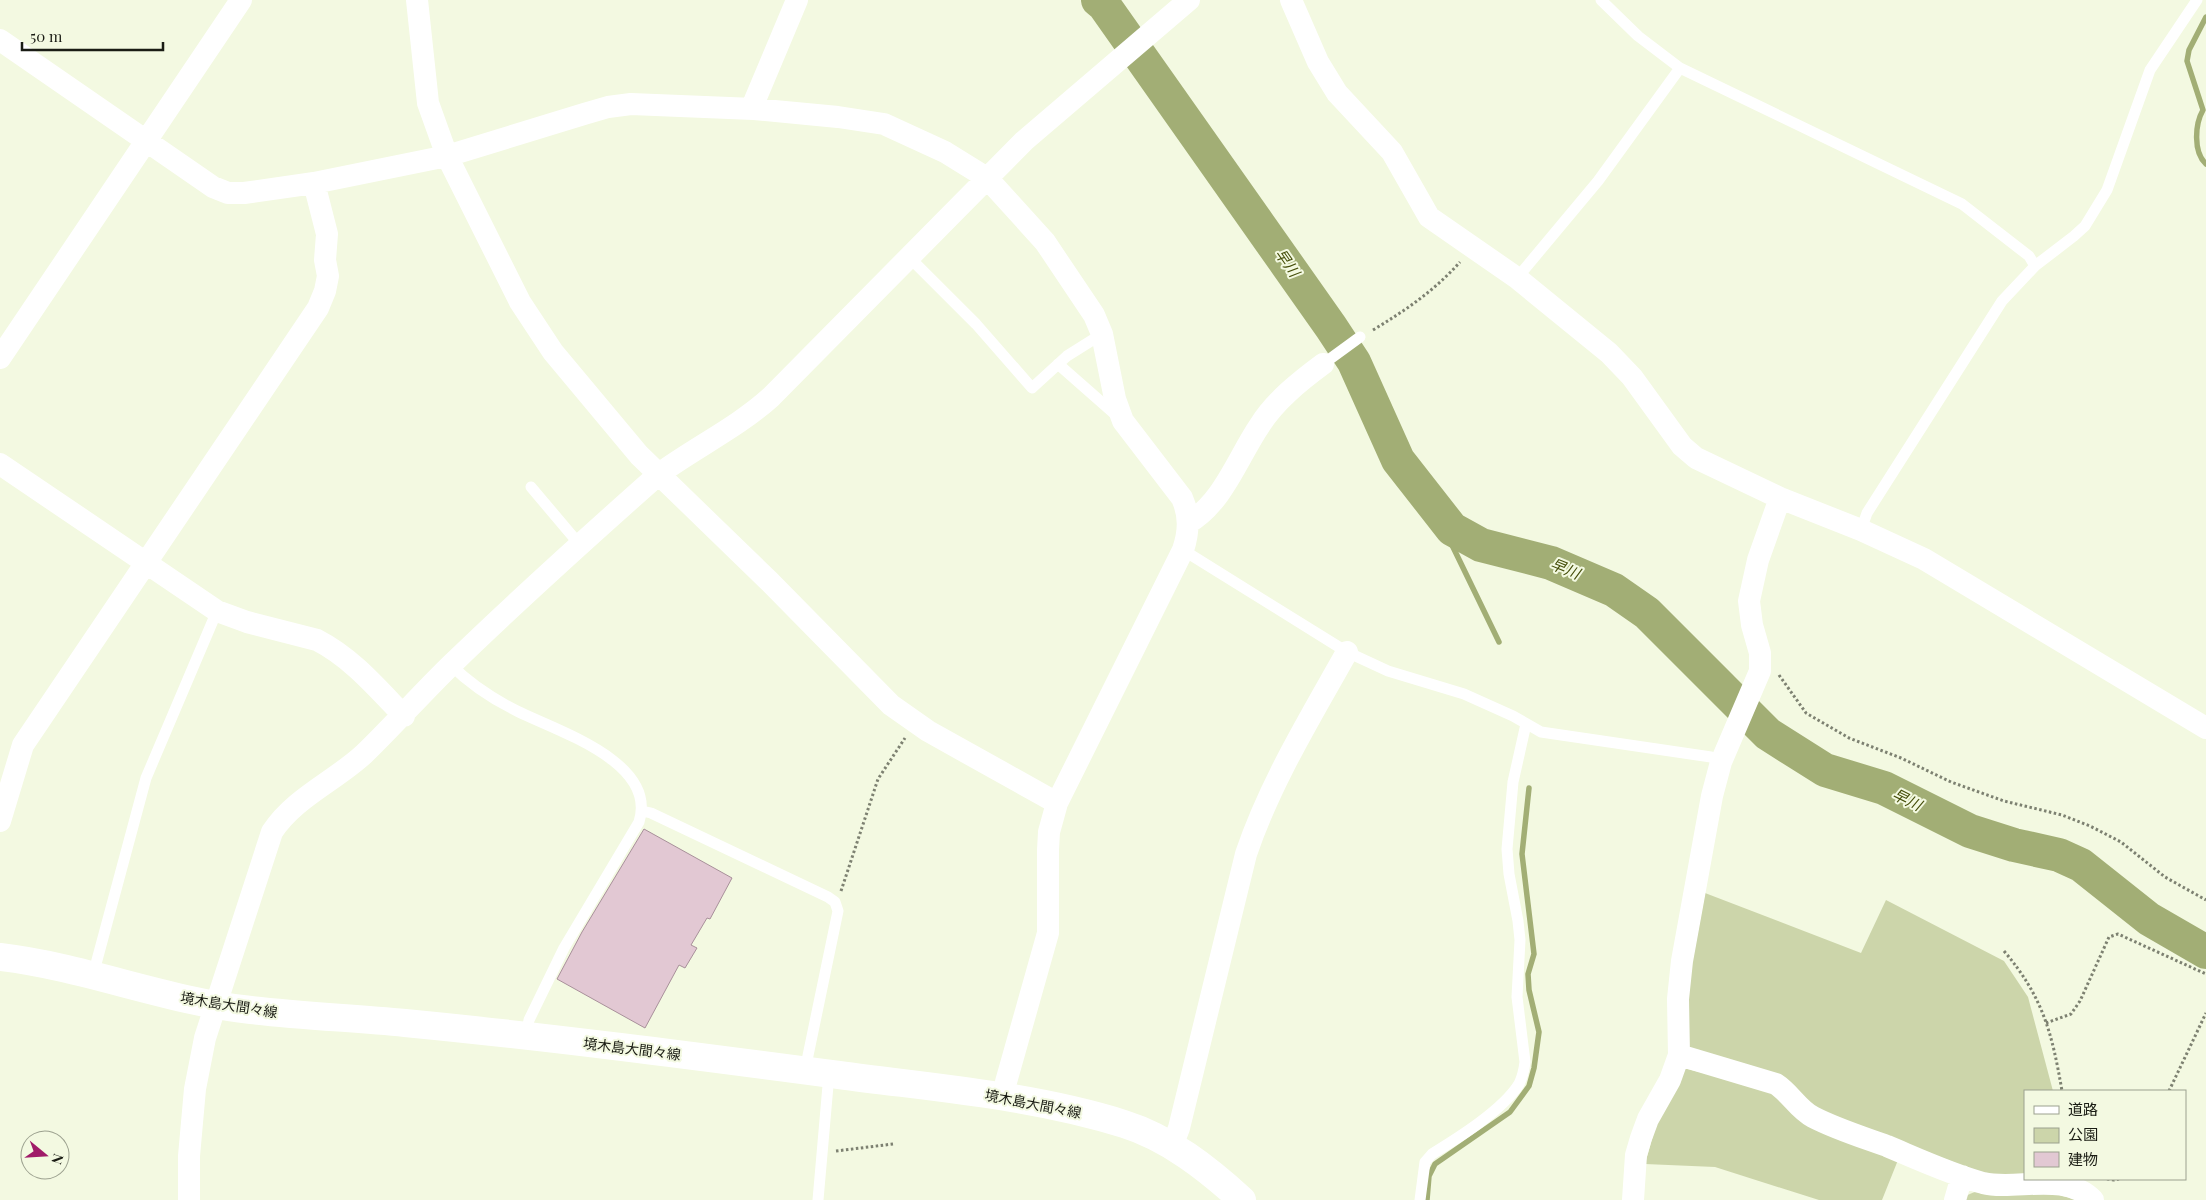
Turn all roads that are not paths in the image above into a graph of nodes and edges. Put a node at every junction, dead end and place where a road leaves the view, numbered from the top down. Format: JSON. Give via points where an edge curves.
{"nodes":[{"id":1,"x":241,"y":0,"type":"edge"},
{"id":2,"x":417,"y":0,"type":"edge"},
{"id":3,"x":797,"y":0,"type":"edge"},
{"id":4,"x":1189,"y":0,"type":"edge"},
{"id":5,"x":1291,"y":0,"type":"edge"},
{"id":6,"x":1601,"y":0,"type":"edge"},
{"id":7,"x":2197,"y":0,"type":"edge"},
{"id":8,"x":0,"y":40,"type":"edge"},
{"id":9,"x":1680,"y":68,"type":"junction"},
{"id":10,"x":754,"y":109,"type":"junction"},
{"id":11,"x":146,"y":141,"type":"junction"},
{"id":12,"x":447,"y":156,"type":"junction"},
{"id":13,"x":987,"y":178,"type":"junction"},
{"id":14,"x":314,"y":183,"type":"junction"},
{"id":15,"x":909,"y":257,"type":"junction"},
{"id":16,"x":2035,"y":266,"type":"junction"},
{"id":17,"x":1517,"y":278,"type":"junction"},
{"id":18,"x":1102,"y":334,"type":"junction"},
{"id":19,"x":1360,"y":337,"type":"road end"},
{"id":20,"x":0,"y":358,"type":"edge"},
{"id":21,"x":1058,"y":364,"type":"junction"},
{"id":22,"x":1323,"y":364,"type":"joint"},
{"id":23,"x":1123,"y":421,"type":"junction"},
{"id":24,"x":0,"y":464,"type":"edge"},
{"id":25,"x":659,"y":474,"type":"junction"},
{"id":26,"x":531,"y":486,"type":"dead end"},
{"id":27,"x":1780,"y":498,"type":"junction"},
{"id":28,"x":1188,"y":522,"type":"junction"},
{"id":29,"x":1861,"y":530,"type":"junction"},
{"id":30,"x":580,"y":545,"type":"junction"},
{"id":31,"x":1184,"y":550,"type":"junction"},
{"id":32,"x":145,"y":563,"type":"junction"},
{"id":33,"x":217,"y":611,"type":"junction"},
{"id":34,"x":1346,"y":652,"type":"junction"},
{"id":35,"x":451,"y":665,"type":"junction"},
{"id":36,"x":404,"y":716,"type":"junction"},
{"id":37,"x":1526,"y":724,"type":"junction"},
{"id":38,"x":2206,"y":728,"type":"edge"},
{"id":39,"x":1721,"y":762,"type":"junction"},
{"id":40,"x":1057,"y":803,"type":"junction"},
{"id":41,"x":642,"y":811,"type":"junction"},
{"id":42,"x":0,"y":821,"type":"edge"},
{"id":43,"x":0,"y":957,"type":"edge"},
{"id":44,"x":93,"y":975,"type":"junction"},
{"id":45,"x":215,"y":1005,"type":"junction"},
{"id":46,"x":526,"y":1036,"type":"junction"},
{"id":47,"x":1679,"y":1055,"type":"junction"},
{"id":48,"x":817,"y":1072,"type":"junction"},
{"id":49,"x":1004,"y":1098,"type":"junction"},
{"id":50,"x":1172,"y":1146,"type":"junction"},
{"id":51,"x":1962,"y":1176,"type":"junction"},
{"id":52,"x":189,"y":1200,"type":"edge"},
{"id":53,"x":818,"y":1200,"type":"edge"},
{"id":54,"x":1242,"y":1200,"type":"edge"},
{"id":55,"x":1420,"y":1200,"type":"edge"},
{"id":56,"x":1633,"y":1200,"type":"edge"},
{"id":57,"x":1955,"y":1200,"type":"edge"},
{"id":58,"x":2093,"y":1200,"type":"edge"}],
"edges":[{"from":1,"to":11,"type":"street"},
{"from":2,"to":12,"type":"street","via":[[428,103]]},
{"from":3,"to":10,"type":"street"},
{"from":4,"to":13,"type":"street","via":[[1109,66]]},
{"from":5,"to":17,"type":"street","via":[[1318,62],[1337,93],[1392,152],[1429,217]]},
{"from":6,"to":9,"type":"lane","via":[[1638,36]]},
{"from":7,"to":16,"type":"lane","via":[[2150,70],[2107,190],[2097,208],[2085,226]]},
{"from":8,"to":11,"type":"street"},
{"from":9,"to":16,"type":"lane","via":[[1962,204],[2030,256]]},
{"from":9,"to":17,"type":"lane","via":[[1598,181]]},
{"from":10,"to":12,"type":"street","via":[[631,104],[608,107]]},
{"from":10,"to":13,"type":"street","via":[[884,124],[945,152]]},
{"from":11,"to":14,"type":"street","via":[[212,187],[228,193]]},
{"from":11,"to":20,"type":"street"},
{"from":12,"to":14,"type":"street"},
{"from":12,"to":25,"type":"street","via":[[520,302],[553,352]]},
{"from":13,"to":15,"type":"street"},
{"from":13,"to":18,"type":"street","via":[[1046,242],[1094,315]]},
{"from":14,"to":32,"type":"street","via":[[327,234],[325,260],[328,276],[318,308]]},
{"from":15,"to":21,"type":"lane","via":[[976,324],[1032,388]]},
{"from":15,"to":25,"type":"street","via":[[758,409]]},
{"from":16,"to":29,"type":"lane","via":[[1988,321],[1867,514]]},
{"from":17,"to":27,"type":"street","via":[[1610,353],[1632,377],[1671,432],[1696,458]]},
{"from":18,"to":21,"type":"lane"},
{"from":18,"to":23,"type":"street","via":[[1115,399]]},
{"from":19,"to":22,"type":"lane"},
{"from":21,"to":23,"type":"lane"},
{"from":22,"to":28,"type":"street","via":[[1301,380],[1261,423],[1218,495],[1206,510]]},
{"from":23,"to":28,"type":"street","via":[[1182,498]]},
{"from":24,"to":32,"type":"street"},
{"from":25,"to":30,"type":"street"},
{"from":25,"to":40,"type":"street","via":[[891,705]]},
{"from":26,"to":30,"type":"lane"},
{"from":27,"to":29,"type":"street"},
{"from":27,"to":39,"type":"street","via":[[1758,560],[1749,601],[1760,653],[1760,671],[1766,674],[1734,731]]},
{"from":28,"to":31,"type":"street"},
{"from":29,"to":38,"type":"street","via":[[1924,559]]},
{"from":30,"to":35,"type":"street"},
{"from":31,"to":34,"type":"lane"},
{"from":31,"to":40,"type":"street"},
{"from":32,"to":33,"type":"street"},
{"from":32,"to":42,"type":"street","via":[[23,745]]},
{"from":33,"to":36,"type":"street","via":[[327,645],[352,663]]},
{"from":33,"to":44,"type":"lane","via":[[146,778]]},
{"from":34,"to":37,"type":"lane","via":[[1388,671],[1464,694]]},
{"from":34,"to":50,"type":"street","via":[[1273,786],[1255,828]]},
{"from":35,"to":36,"type":"street"},
{"from":35,"to":41,"type":"lane","via":[[485,693],[616,762],[636,786]]},
{"from":36,"to":45,"type":"street","via":[[357,760],[286,815],[272,832]]},
{"from":37,"to":39,"type":"lane","via":[[1556,735],[1711,757]]},
{"from":37,"to":55,"type":"lane","via":[[1513,782],[1507,849],[1519,930],[1517,997],[1525,1062],[1523,1072],[1520,1083],[1503,1104],[1425,1162]]},
{"from":39,"to":47,"type":"street","via":[[1704,830],[1682,961],[1678,999]]},
{"from":40,"to":49,"type":"street","via":[[1049,832],[1047,941]]},
{"from":41,"to":46,"type":"lane","via":[[639,822],[564,948],[529,1020]]},
{"from":41,"to":48,"type":"lane","via":[[835,902],[838,911]]},
{"from":43,"to":44,"type":"main road","name":"境木島大間々線"},
{"from":44,"to":45,"type":"main road","name":"境木島大間々線"},
{"from":45,"to":46,"type":"main road","name":"境木島大間々線"},
{"from":45,"to":52,"type":"street","via":[[195,1089]]},
{"from":46,"to":48,"type":"main road","name":"境木島大間々線"},
{"from":47,"to":51,"type":"street","via":[[1776,1084],[1811,1116]]},
{"from":47,"to":56,"type":"street","via":[[1641,1138],[1636,1155]]},
{"from":48,"to":49,"type":"main road","name":"境木島大間々線"},
{"from":48,"to":53,"type":"lane","via":[[822,1153]]},
{"from":49,"to":50,"type":"main road","name":"境木島大間々線","via":[[1126,1124]]},
{"from":50,"to":54,"type":"main road","name":"境木島大間々線"},
{"from":51,"to":57,"type":"street"},
{"from":51,"to":58,"type":"street","via":[[1995,1184],[2063,1187],[2079,1190]]}]}
